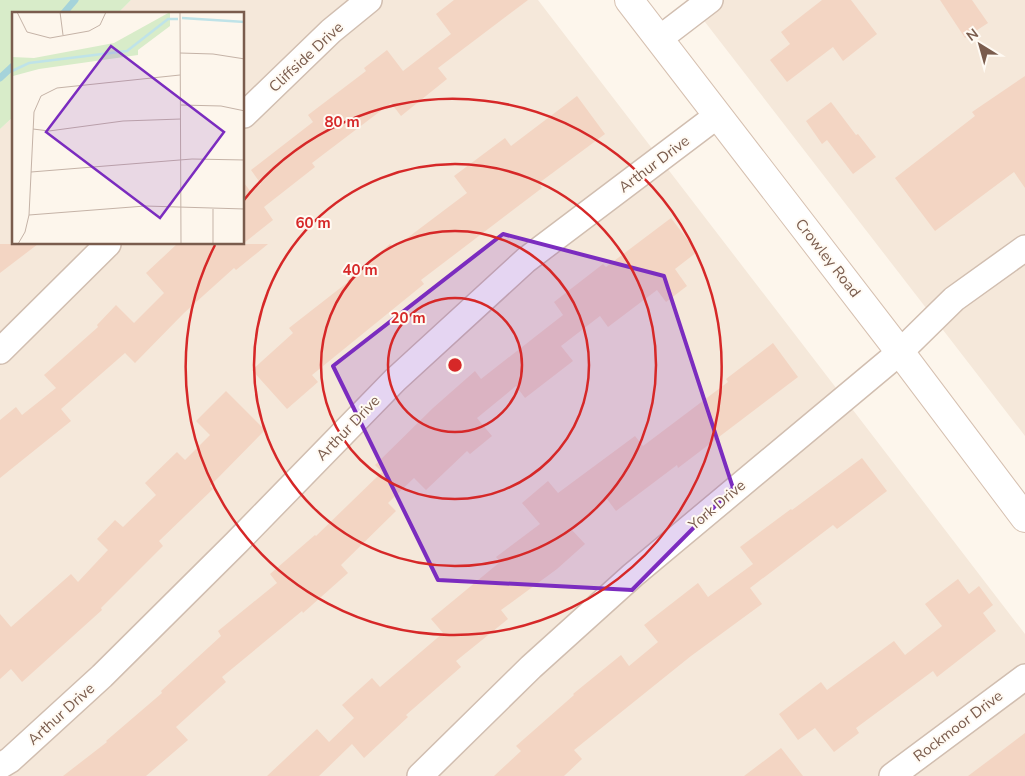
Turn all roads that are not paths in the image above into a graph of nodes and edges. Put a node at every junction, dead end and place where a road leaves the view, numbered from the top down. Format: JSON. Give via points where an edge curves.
{"nodes":[{"id":1,"x":369,"y":0,"type":"edge"},
{"id":2,"x":629,"y":0,"type":"edge"},
{"id":3,"x":710,"y":0,"type":"edge"},
{"id":4,"x":659,"y":38,"type":"junction"},
{"id":5,"x":245,"y":114,"type":"edge"},
{"id":6,"x":718,"y":115,"type":"junction"},
{"id":7,"x":107,"y":245,"type":"edge"},
{"id":8,"x":1025,"y":248,"type":"edge"},
{"id":9,"x":0,"y":351,"type":"edge"},
{"id":10,"x":900,"y":352,"type":"junction"},
{"id":11,"x":1025,"y":518,"type":"edge"},
{"id":12,"x":1025,"y":677,"type":"edge"},
{"id":13,"x":0,"y":766,"type":"edge"},
{"id":14,"x":420,"y":776,"type":"edge"},
{"id":15,"x":892,"y":776,"type":"edge"}],
"edges":[{"from":1,"to":5,"type":"street","name":"Cliffside Drive"},
{"from":2,"to":4,"type":"main road","name":"Crowley Road"},
{"from":3,"to":4,"type":"street"},
{"from":4,"to":6,"type":"main road","name":"Crowley Road"},
{"from":6,"to":10,"type":"main road","name":"Crowley Road"},
{"from":6,"to":13,"type":"street","name":"Arthur Drive","via":[[526,260],[395,380],[102,676]]},
{"from":7,"to":9,"type":"street"},
{"from":8,"to":10,"type":"street","name":"York Drive","via":[[954,299]]},
{"from":10,"to":11,"type":"main road","name":"Crowley Road"},
{"from":10,"to":14,"type":"street","name":"York Drive","via":[[625,581],[531,666]]},
{"from":12,"to":15,"type":"street","name":"Rockmoor Drive"}]}
